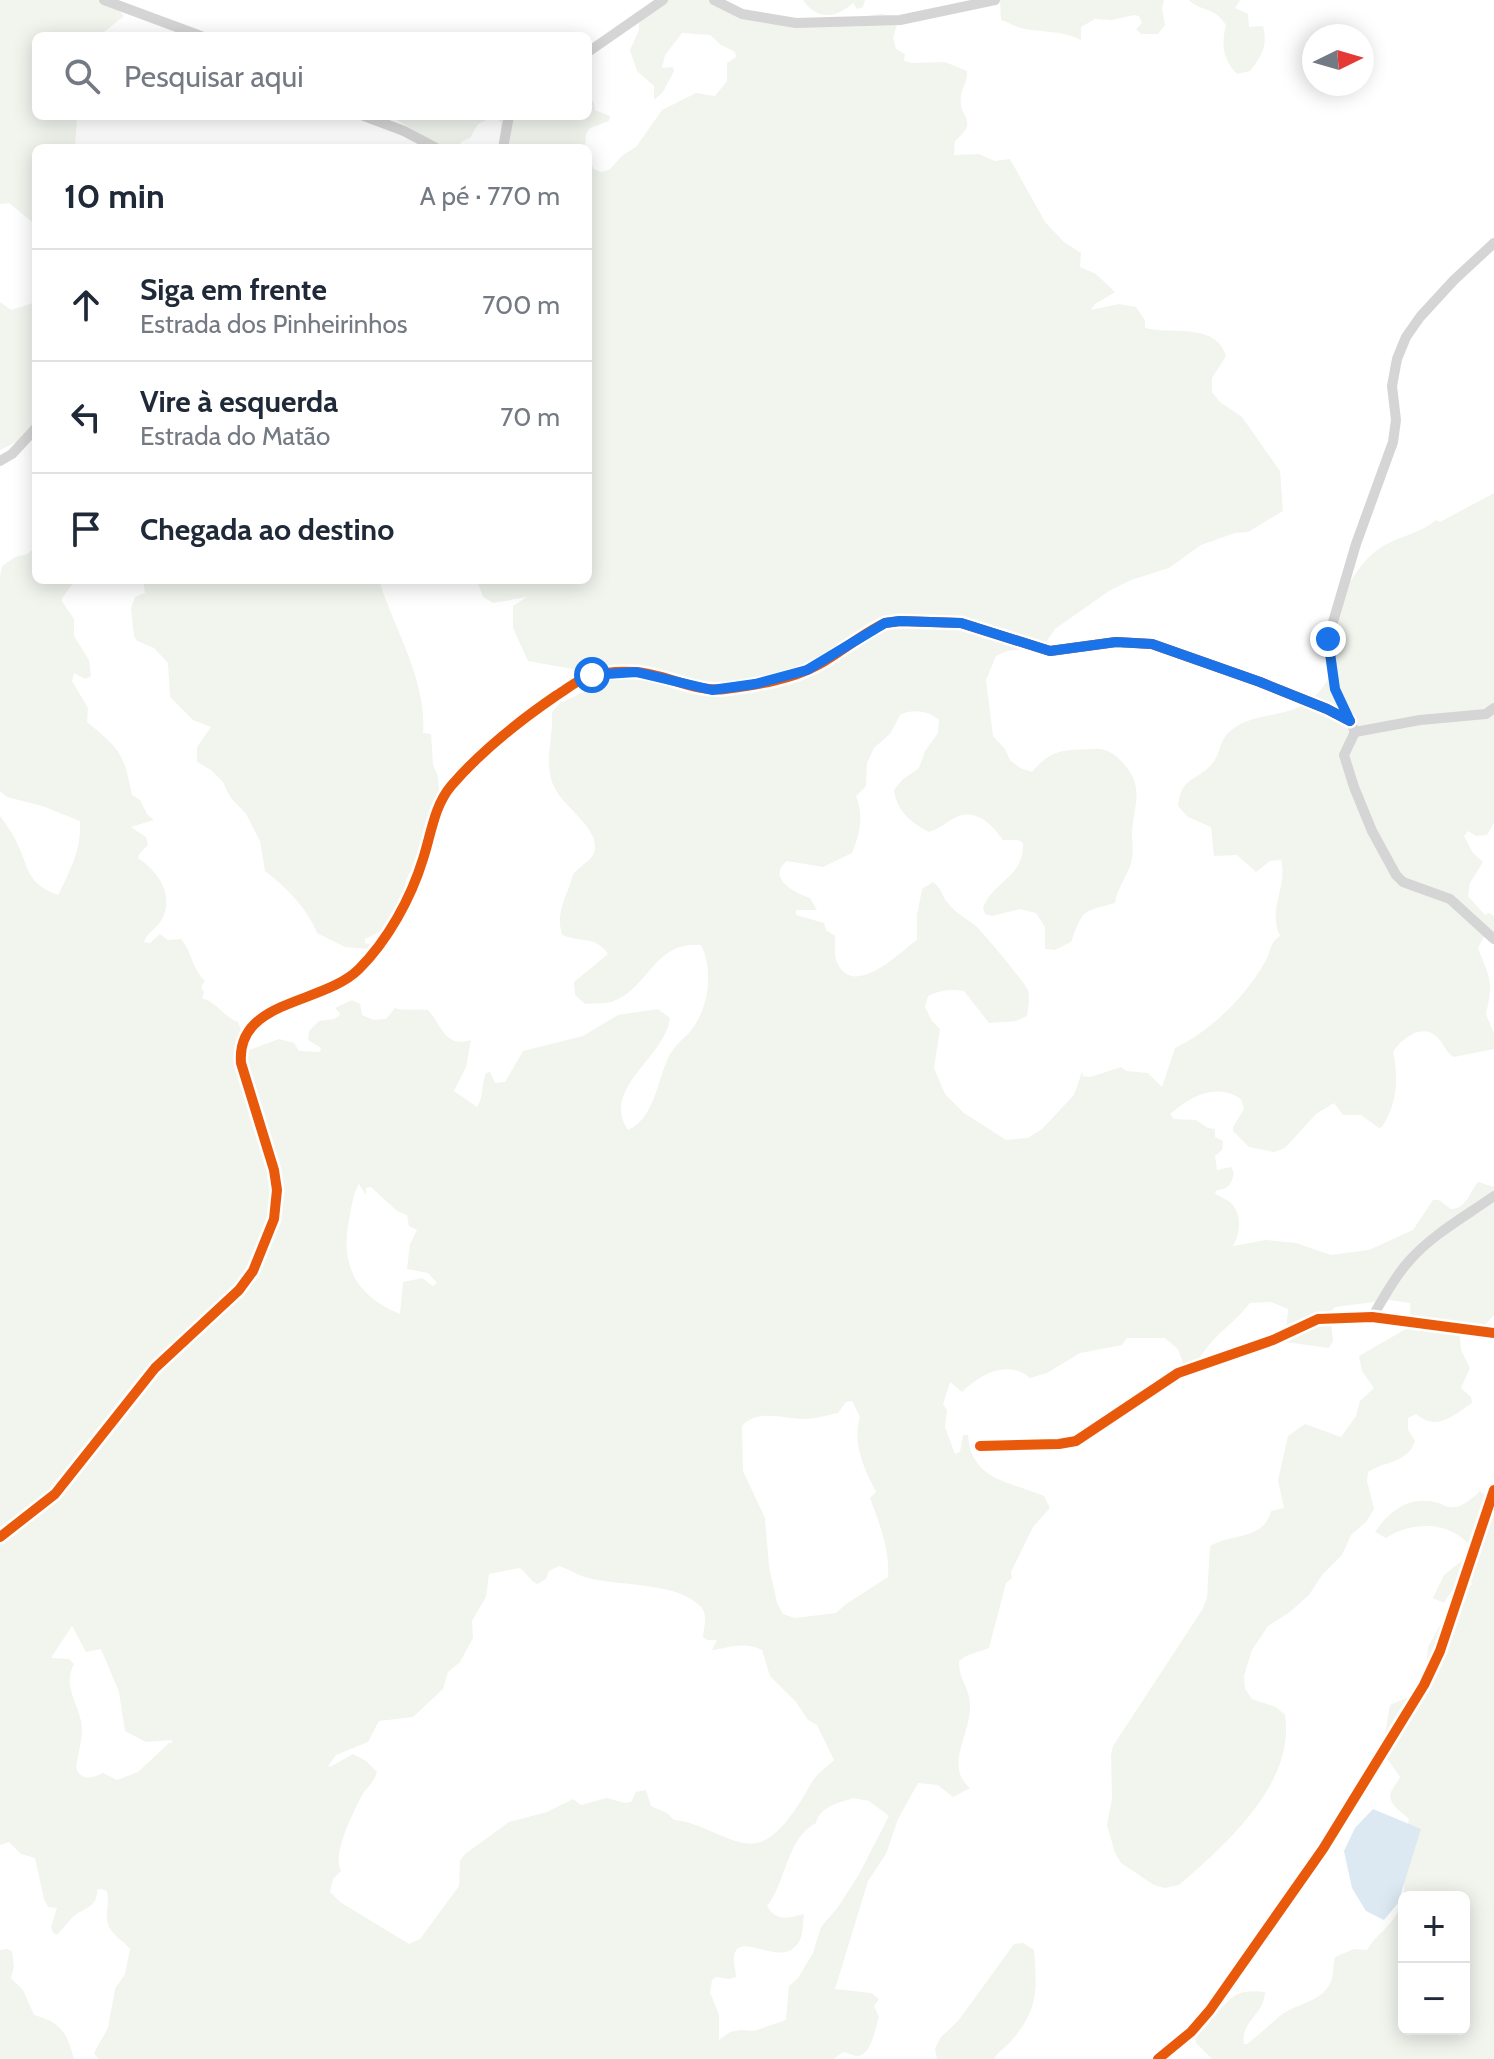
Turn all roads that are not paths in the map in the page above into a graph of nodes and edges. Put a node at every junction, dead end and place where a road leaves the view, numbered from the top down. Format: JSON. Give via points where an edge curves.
{"nodes":[{"id":1,"x":104,"y":0,"type":"edge"},
{"id":2,"x":663,"y":0,"type":"edge"},
{"id":3,"x":714,"y":0,"type":"edge"},
{"id":4,"x":995,"y":0,"type":"edge"},
{"id":5,"x":190,"y":32,"type":"edge"},
{"id":6,"x":592,"y":49,"type":"edge"},
{"id":7,"x":375,"y":120,"type":"edge"},
{"id":8,"x":508,"y":120,"type":"edge"},
{"id":9,"x":428,"y":144,"type":"edge"},
{"id":10,"x":504,"y":144,"type":"edge"},
{"id":11,"x":1494,"y":243,"type":"edge"},
{"id":12,"x":32,"y":432,"type":"edge"},
{"id":13,"x":0,"y":461,"type":"edge"},
{"id":14,"x":1494,"y":708,"type":"edge"},
{"id":15,"x":1353,"y":727,"type":"junction"},
{"id":16,"x":1494,"y":939,"type":"edge"},
{"id":17,"x":1494,"y":1196,"type":"edge"},
{"id":18,"x":1372,"y":1317,"type":"junction"},
{"id":19,"x":1494,"y":1333,"type":"edge"},
{"id":20,"x":980,"y":1446,"type":"dead end"},
{"id":21,"x":1494,"y":1490,"type":"edge"},
{"id":22,"x":0,"y":1537,"type":"edge"},
{"id":23,"x":1158,"y":2059,"type":"edge"}],
"edges":[{"from":1,"to":5,"type":"street"},
{"from":2,"to":6,"type":"street"},
{"from":3,"to":4,"type":"street","via":[[742,14],[796,23],[900,20]]},
{"from":7,"to":9,"type":"street"},
{"from":8,"to":10,"type":"street"},
{"from":11,"to":15,"type":"street","via":[[1420,317],[1397,359],[1393,442],[1328,639],[1335,689]]},
{"from":12,"to":13,"type":"street"},
{"from":14,"to":15,"type":"street","via":[[1486,714]]},
{"from":15,"to":16,"type":"street","via":[[1344,755],[1372,831],[1396,875],[1450,899]]},
{"from":15,"to":22,"type":"street","via":[[1327,709],[1168,648],[1116,642],[1050,651],[954,623],[885,623],[807,670],[733,688],[712,690],[636,672],[580,680],[515,725],[451,786],[439,806],[414,882],[392,926],[363,965],[340,984],[267,1013],[248,1030],[241,1063],[277,1190],[274,1219],[253,1271],[155,1368],[55,1494]]},
{"from":17,"to":18,"type":"street","via":[[1410,1260]]},
{"from":18,"to":19,"type":"street"},
{"from":18,"to":20,"type":"street","via":[[1318,1319],[1196,1365],[1163,1381],[1076,1441]]},
{"from":21,"to":23,"type":"street","via":[[1424,1685],[1323,1849],[1253,1950],[1202,2021]]}]}
